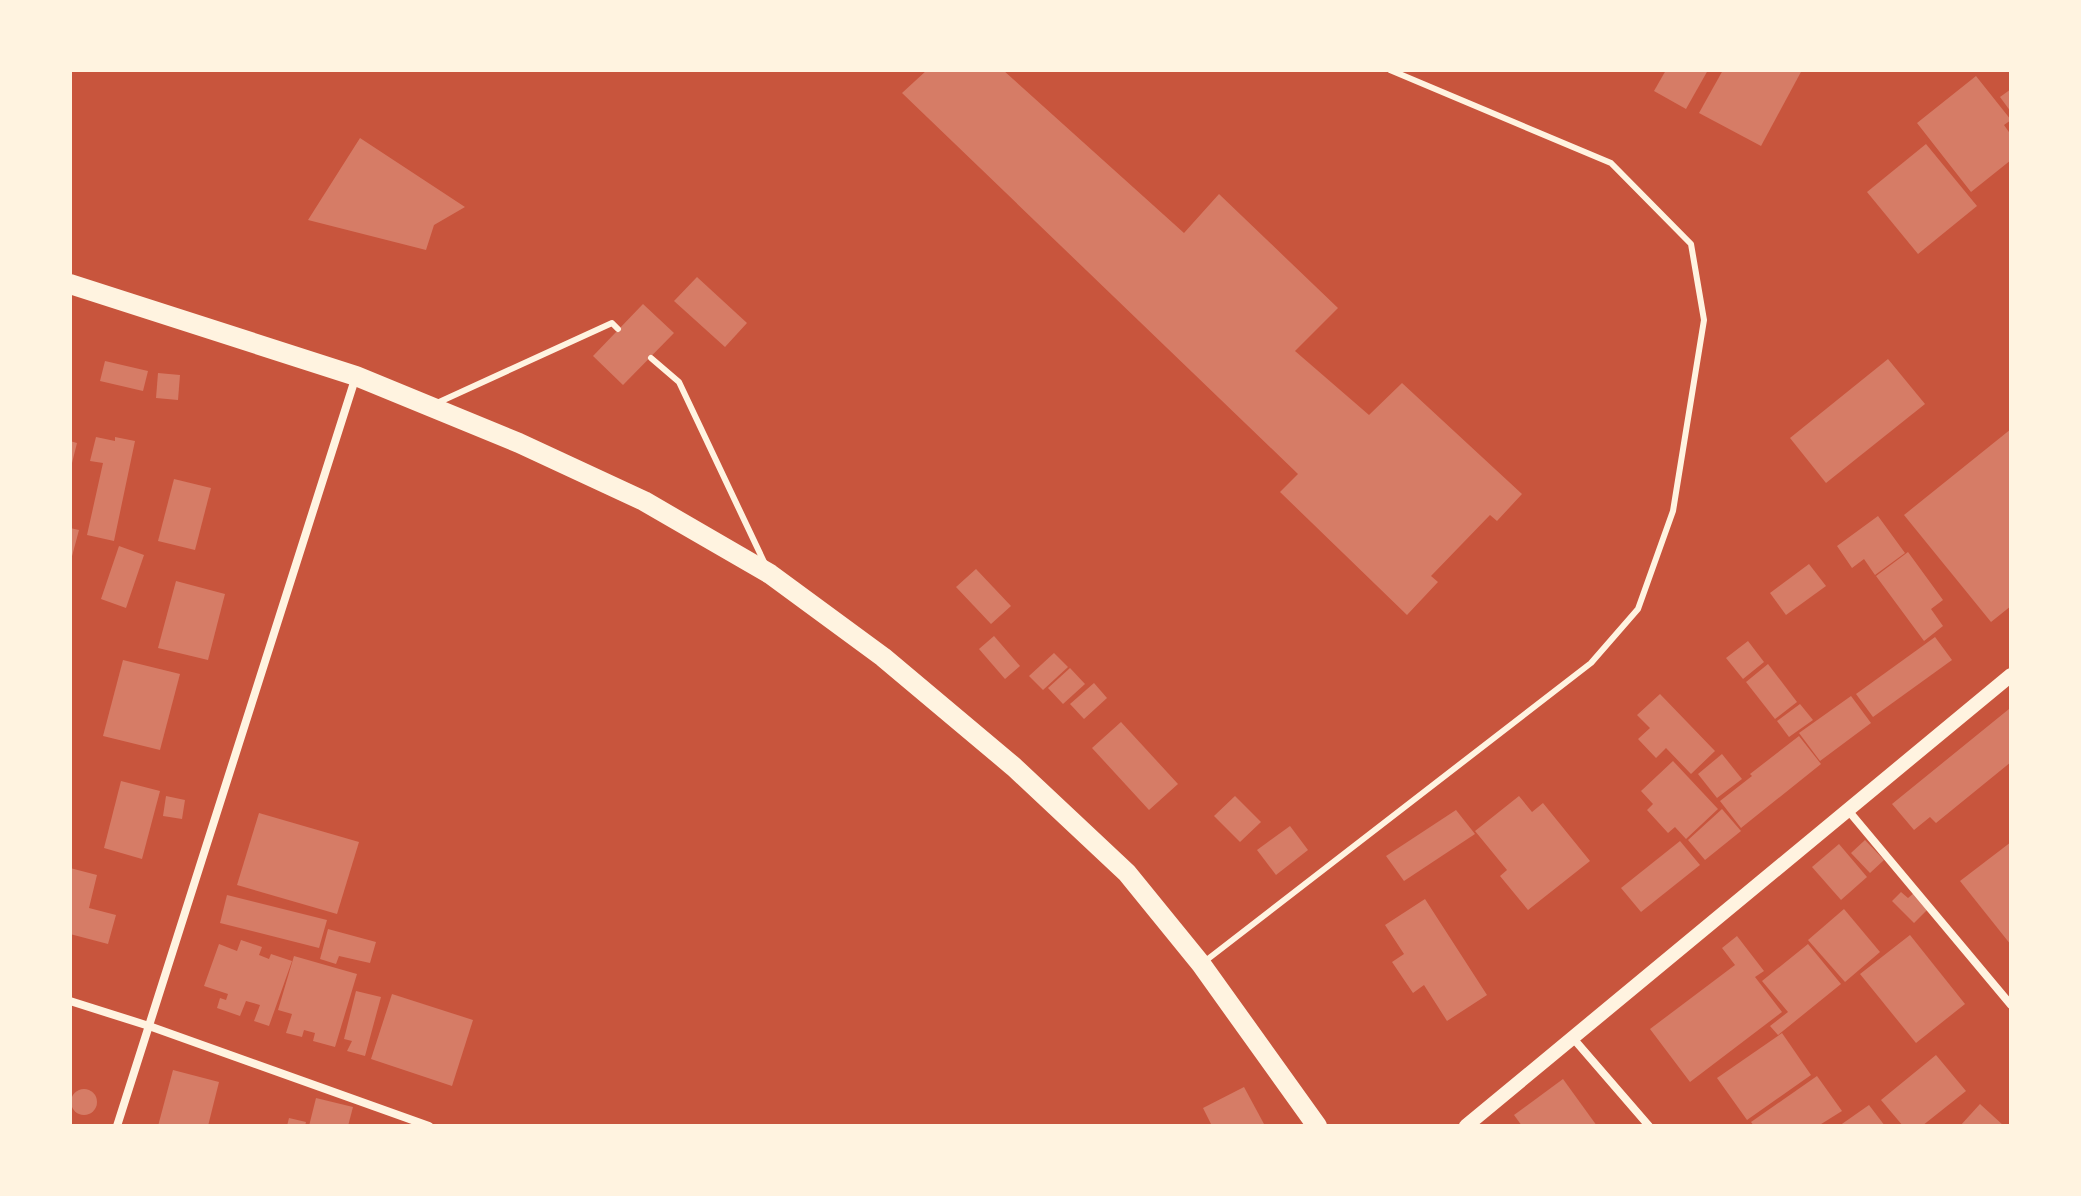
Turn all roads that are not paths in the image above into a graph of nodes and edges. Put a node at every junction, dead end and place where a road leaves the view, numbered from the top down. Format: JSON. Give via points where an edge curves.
{"nodes":[{"id":1,"x":1390,"y":70,"type":"edge"},
{"id":2,"x":70,"y":284,"type":"edge"},
{"id":3,"x":618,"y":329,"type":"dead end"},
{"id":4,"x":651,"y":358,"type":"dead end"},
{"id":5,"x":356,"y":376,"type":"junction"},
{"id":6,"x":430,"y":406,"type":"junction"},
{"id":7,"x":770,"y":574,"type":"junction"},
{"id":8,"x":2011,"y":675,"type":"edge"},
{"id":9,"x":1847,"y":809,"type":"junction"},
{"id":10,"x":1201,"y":964,"type":"junction"},
{"id":11,"x":70,"y":1001,"type":"edge"},
{"id":12,"x":2011,"y":1005,"type":"edge"},
{"id":13,"x":149,"y":1026,"type":"junction"},
{"id":14,"x":1572,"y":1037,"type":"junction"},
{"id":15,"x":117,"y":1126,"type":"edge"},
{"id":16,"x":429,"y":1126,"type":"edge"},
{"id":17,"x":1317,"y":1126,"type":"edge"},
{"id":18,"x":1466,"y":1126,"type":"edge"},
{"id":19,"x":1649,"y":1126,"type":"edge"}],
"edges":[{"from":1,"to":10,"type":"lane","via":[[1611,163],[1691,244],[1704,320],[1673,511],[1638,609],[1591,663]]},
{"from":2,"to":5,"type":"main road"},
{"from":3,"to":6,"type":"lane","via":[[612,323]]},
{"from":4,"to":7,"type":"lane","via":[[679,382]]},
{"from":5,"to":6,"type":"main road"},
{"from":5,"to":13,"type":"street"},
{"from":6,"to":7,"type":"main road","via":[[644,501]]},
{"from":7,"to":10,"type":"main road","via":[[883,657],[1014,767],[1127,873]]},
{"from":8,"to":9,"type":"street"},
{"from":9,"to":12,"type":"street"},
{"from":9,"to":14,"type":"street"},
{"from":10,"to":17,"type":"main road"},
{"from":11,"to":13,"type":"street"},
{"from":13,"to":15,"type":"street"},
{"from":13,"to":16,"type":"street"},
{"from":14,"to":18,"type":"street"},
{"from":14,"to":19,"type":"street"}]}
